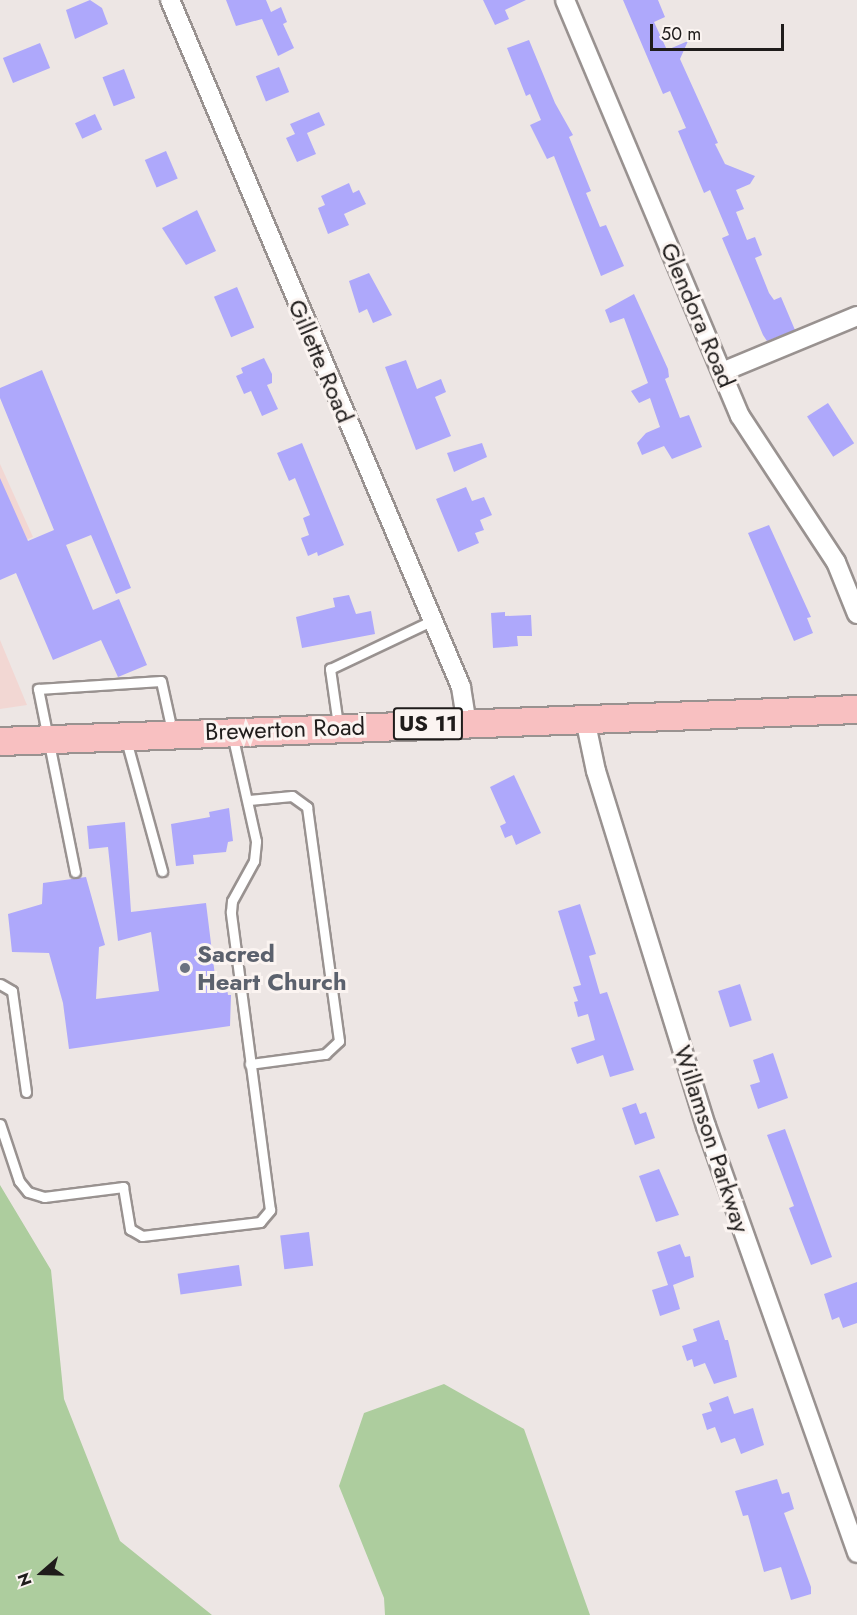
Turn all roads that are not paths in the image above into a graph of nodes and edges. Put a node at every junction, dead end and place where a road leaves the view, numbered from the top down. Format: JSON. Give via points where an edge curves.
{"nodes":[{"id":1,"x":170,"y":0,"type":"edge"},
{"id":2,"x":566,"y":0,"type":"edge"},
{"id":3,"x":857,"y":316,"type":"edge"},
{"id":4,"x":722,"y":372,"type":"junction"},
{"id":5,"x":857,"y":615,"type":"edge"},
{"id":6,"x":433,"y":620,"type":"junction"},
{"id":7,"x":857,"y":709,"type":"edge"},
{"id":8,"x":585,"y":719,"type":"junction"},
{"id":9,"x":467,"y":723,"type":"junction"},
{"id":10,"x":338,"y":727,"type":"junction"},
{"id":11,"x":231,"y":730,"type":"junction"},
{"id":12,"x":172,"y":732,"type":"junction"},
{"id":13,"x":124,"y":735,"type":"junction"},
{"id":14,"x":48,"y":738,"type":"junction"},
{"id":15,"x":0,"y":741,"type":"edge"},
{"id":16,"x":249,"y":800,"type":"junction"},
{"id":17,"x":162,"y":871,"type":"dead end"},
{"id":18,"x":75,"y":872,"type":"dead end"},
{"id":19,"x":0,"y":984,"type":"edge"},
{"id":20,"x":250,"y":1064,"type":"junction"},
{"id":21,"x":26,"y":1092,"type":"dead end"},
{"id":22,"x":0,"y":1124,"type":"edge"},
{"id":23,"x":857,"y":1553,"type":"edge"}],
"edges":[{"from":1,"to":6,"type":"street","name":"Gillette Road"},
{"from":2,"to":4,"type":"street","name":"Glendora Road"},
{"from":3,"to":4,"type":"street"},
{"from":4,"to":5,"type":"street","name":"Glendora Road","via":[[740,416],[770,466],[836,562]]},
{"from":6,"to":9,"type":"street","name":"Gillette Road","via":[[462,687]]},
{"from":6,"to":10,"type":"lane","via":[[330,669]]},
{"from":7,"to":8,"type":"main road","name":"Brewerton Road","number":"US 11"},
{"from":8,"to":9,"type":"main road","name":"Brewerton Road","number":"US 11"},
{"from":8,"to":23,"type":"street","name":"Willamson Parkway","via":[[596,771],[706,1126]]},
{"from":9,"to":10,"type":"main road","name":"Brewerton Road","number":"US 11"},
{"from":10,"to":11,"type":"main road","name":"Brewerton Road","number":"US 11"},
{"from":11,"to":12,"type":"main road","name":"Brewerton Road","number":"US 11"},
{"from":11,"to":16,"type":"lane"},
{"from":12,"to":13,"type":"main road","name":"Brewerton Road","number":"US 11"},
{"from":12,"to":14,"type":"lane","via":[[161,681],[38,689]]},
{"from":13,"to":14,"type":"main road","name":"Brewerton Road","number":"US 11"},
{"from":13,"to":17,"type":"lane"},
{"from":14,"to":15,"type":"main road","name":"Brewerton Road","number":"US 11"},
{"from":14,"to":18,"type":"lane"},
{"from":16,"to":20,"type":"lane","via":[[256,841],[254,861],[232,901],[231,912]]},
{"from":16,"to":20,"type":"lane","via":[[292,796],[307,807],[339,1041],[325,1054]]},
{"from":19,"to":21,"type":"lane","via":[[12,990]]},
{"from":20,"to":22,"type":"lane","via":[[270,1210],[260,1222],[142,1236],[130,1229],[123,1187],[44,1197],[28,1192],[19,1181]]}]}
